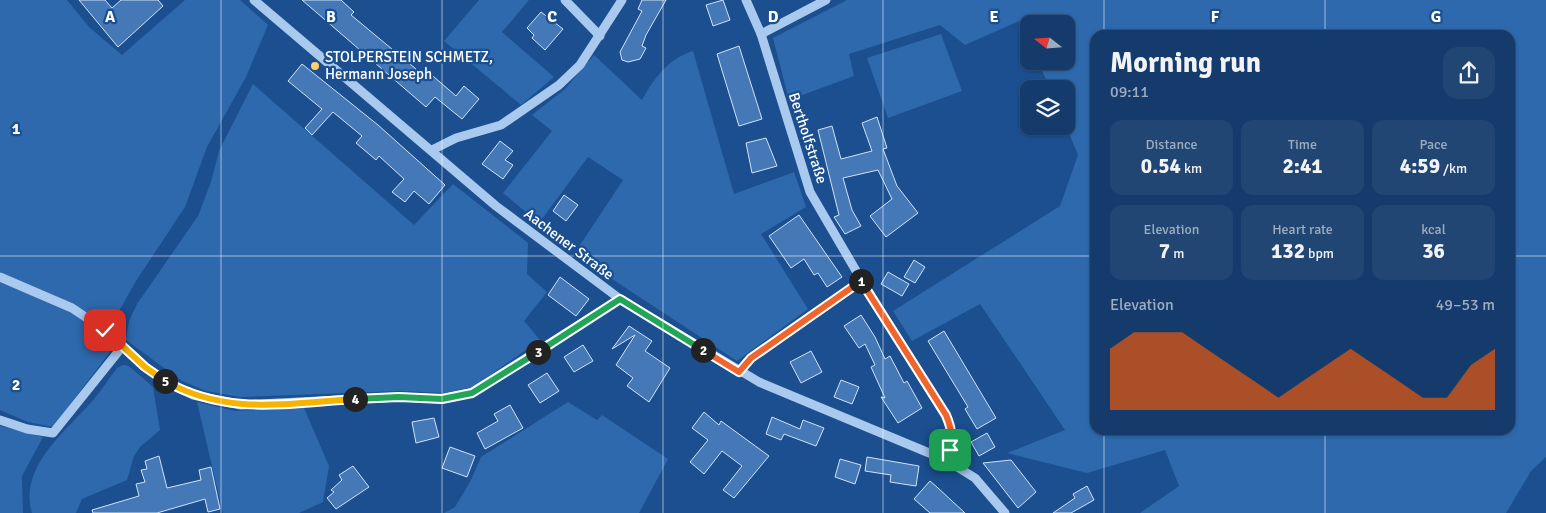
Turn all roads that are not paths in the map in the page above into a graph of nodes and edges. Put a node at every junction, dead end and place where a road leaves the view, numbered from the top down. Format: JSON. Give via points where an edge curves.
{"nodes":[{"id":1,"x":254,"y":0,"type":"edge"},
{"id":2,"x":565,"y":0,"type":"edge"},
{"id":3,"x":622,"y":0,"type":"edge"},
{"id":4,"x":746,"y":0,"type":"edge"},
{"id":5,"x":826,"y":0,"type":"edge"},
{"id":6,"x":761,"y":34,"type":"junction"},
{"id":7,"x":600,"y":36,"type":"junction"},
{"id":8,"x":432,"y":150,"type":"junction"},
{"id":9,"x":0,"y":277,"type":"edge"},
{"id":10,"x":862,"y":281,"type":"junction"},
{"id":11,"x":620,"y":299,"type":"junction"},
{"id":12,"x":122,"y":347,"type":"junction"},
{"id":13,"x":739,"y":372,"type":"junction"},
{"id":14,"x":0,"y":420,"type":"edge"},
{"id":15,"x":946,"y":460,"type":"junction"},
{"id":16,"x":1005,"y":513,"type":"edge"}],
"edges":[{"from":1,"to":8,"type":"street","name":"Aachener Straße"},
{"from":2,"to":7,"type":"street"},
{"from":3,"to":7,"type":"street"},
{"from":4,"to":6,"type":"street","name":"Bertholfstraße"},
{"from":5,"to":6,"type":"street"},
{"from":6,"to":10,"type":"street","name":"Bertholfstraße","via":[[806,183]]},
{"from":7,"to":8,"type":"street","via":[[580,65],[559,86],[514,118]]},
{"from":8,"to":11,"type":"street","name":"Aachener Straße","via":[[503,211]]},
{"from":9,"to":12,"type":"street","via":[[72,308],[105,330]]},
{"from":10,"to":13,"type":"street","via":[[751,358]]},
{"from":10,"to":15,"type":"street","name":"Bertholfstraße","via":[[948,421],[953,439]]},
{"from":11,"to":12,"type":"street","via":[[472,393],[442,399],[399,397],[241,405],[193,395],[176,387],[158,377]]},
{"from":11,"to":13,"type":"street","name":"Aachener Straße"},
{"from":12,"to":14,"type":"street","via":[[53,433]]},
{"from":13,"to":15,"type":"street","name":"Aachener Straße"},
{"from":15,"to":16,"type":"street","name":"Aachener Straße","via":[[975,478]]}]}
